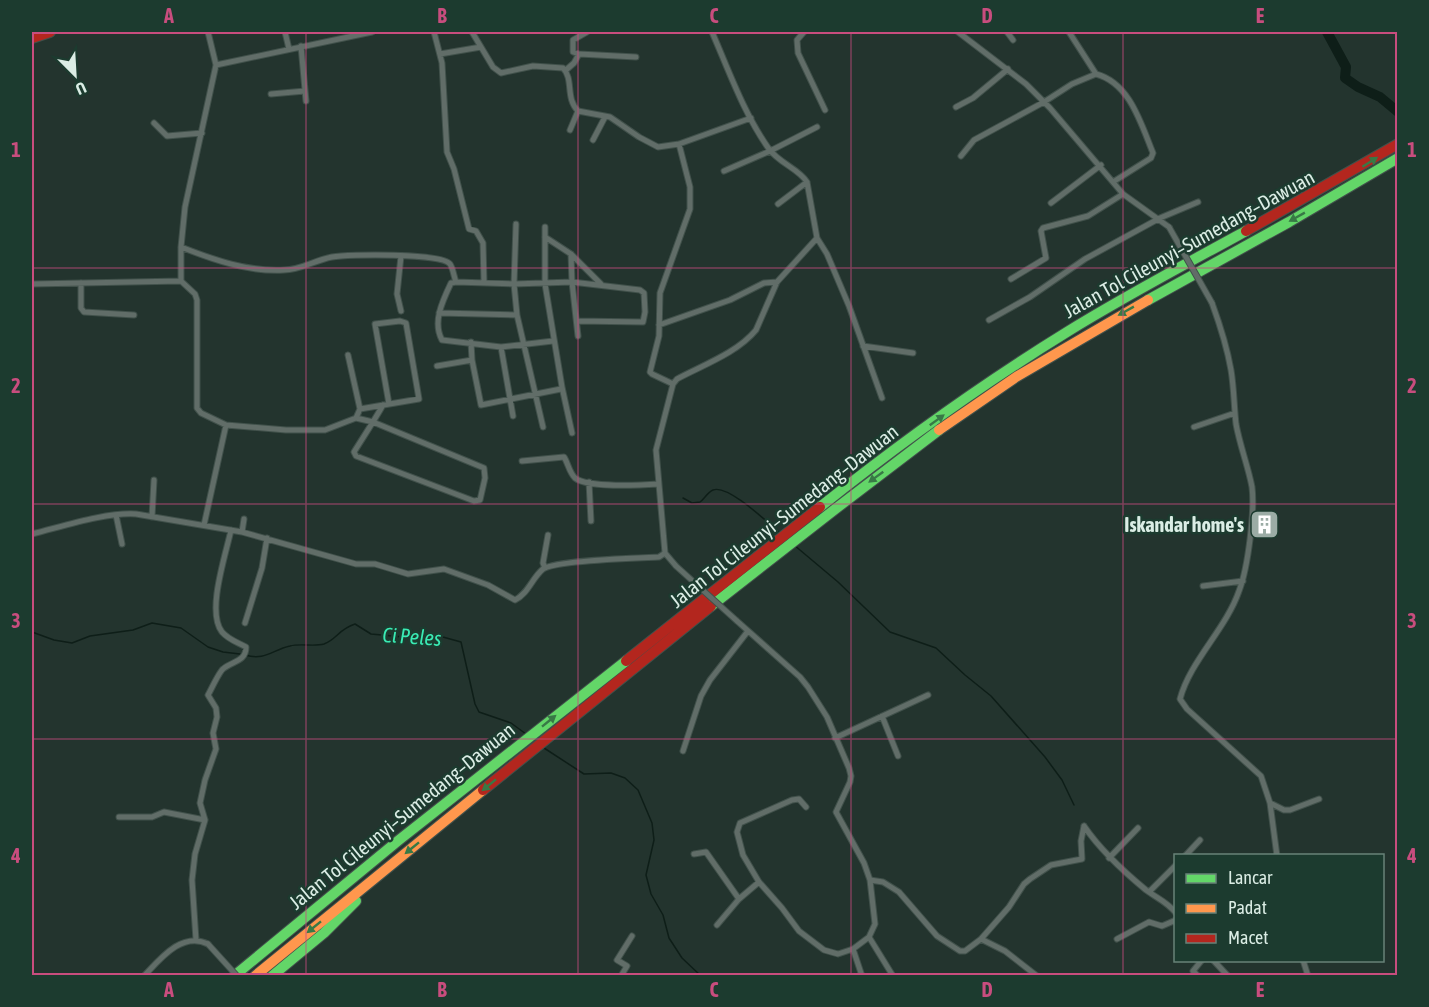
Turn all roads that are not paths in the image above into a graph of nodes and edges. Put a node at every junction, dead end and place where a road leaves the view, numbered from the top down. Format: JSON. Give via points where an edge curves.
{"nodes":[{"id":1,"x":50,"y":32,"type":"edge"},
{"id":2,"x":208,"y":32,"type":"edge"},
{"id":3,"x":285,"y":32,"type":"edge"},
{"id":4,"x":372,"y":32,"type":"edge"},
{"id":5,"x":434,"y":32,"type":"edge"},
{"id":6,"x":472,"y":32,"type":"edge"},
{"id":7,"x":571,"y":32,"type":"edge"},
{"id":8,"x":587,"y":32,"type":"edge"},
{"id":9,"x":712,"y":32,"type":"edge"},
{"id":10,"x":804,"y":32,"type":"edge"},
{"id":11,"x":958,"y":32,"type":"edge"},
{"id":12,"x":1007,"y":32,"type":"edge"},
{"id":13,"x":1069,"y":32,"type":"edge"},
{"id":14,"x":575,"y":37,"type":"junction"},
{"id":15,"x":32,"y":38,"type":"edge"},
{"id":16,"x":1013,"y":40,"type":"dead end"},
{"id":17,"x":301,"y":46,"type":"junction"},
{"id":18,"x":481,"y":47,"type":"junction"},
{"id":19,"x":289,"y":49,"type":"junction"},
{"id":20,"x":440,"y":54,"type":"junction"},
{"id":21,"x":579,"y":54,"type":"junction"},
{"id":22,"x":636,"y":57,"type":"dead end"},
{"id":23,"x":216,"y":66,"type":"junction"},
{"id":24,"x":1008,"y":69,"type":"junction"},
{"id":25,"x":566,"y":70,"type":"junction"},
{"id":26,"x":1096,"y":74,"type":"junction"},
{"id":27,"x":305,"y":91,"type":"junction"},
{"id":28,"x":271,"y":94,"type":"dead end"},
{"id":29,"x":306,"y":101,"type":"dead end"},
{"id":30,"x":1044,"y":102,"type":"junction"},
{"id":31,"x":956,"y":107,"type":"dead end"},
{"id":32,"x":825,"y":110,"type":"dead end"},
{"id":33,"x":578,"y":111,"type":"junction"},
{"id":34,"x":605,"y":117,"type":"junction"},
{"id":35,"x":751,"y":118,"type":"junction"},
{"id":36,"x":154,"y":123,"type":"dead end"},
{"id":37,"x":817,"y":127,"type":"dead end"},
{"id":38,"x":570,"y":130,"type":"dead end"},
{"id":39,"x":202,"y":133,"type":"junction"},
{"id":40,"x":593,"y":140,"type":"dead end"},
{"id":41,"x":679,"y":144,"type":"junction"},
{"id":42,"x":1398,"y":144,"type":"edge"},
{"id":43,"x":770,"y":151,"type":"junction"},
{"id":44,"x":961,"y":156,"type":"dead end"},
{"id":45,"x":1398,"y":158,"type":"edge"},
{"id":46,"x":1101,"y":165,"type":"junction"},
{"id":47,"x":723,"y":171,"type":"dead end"},
{"id":48,"x":807,"y":182,"type":"junction"},
{"id":49,"x":1113,"y":182,"type":"junction"},
{"id":50,"x":1123,"y":194,"type":"junction"},
{"id":51,"x":1198,"y":202,"type":"dead end"},
{"id":52,"x":1051,"y":203,"type":"dead end"},
{"id":53,"x":778,"y":204,"type":"dead end"},
{"id":54,"x":1160,"y":218,"type":"junction"},
{"id":55,"x":516,"y":224,"type":"dead end"},
{"id":56,"x":545,"y":226,"type":"dead end"},
{"id":57,"x":545,"y":237,"type":"junction"},
{"id":58,"x":817,"y":238,"type":"junction"},
{"id":59,"x":181,"y":247,"type":"junction"},
{"id":60,"x":571,"y":254,"type":"junction"},
{"id":61,"x":401,"y":256,"type":"junction"},
{"id":62,"x":1011,"y":279,"type":"dead end"},
{"id":63,"x":181,"y":281,"type":"junction"},
{"id":64,"x":456,"y":282,"type":"junction"},
{"id":65,"x":484,"y":282,"type":"junction"},
{"id":66,"x":572,"y":282,"type":"junction"},
{"id":67,"x":777,"y":282,"type":"junction"},
{"id":68,"x":81,"y":283,"type":"junction"},
{"id":69,"x":32,"y":284,"type":"edge"},
{"id":70,"x":514,"y":284,"type":"junction"},
{"id":71,"x":545,"y":284,"type":"junction"},
{"id":72,"x":601,"y":284,"type":"junction"},
{"id":73,"x":401,"y":311,"type":"dead end"},
{"id":74,"x":439,"y":313,"type":"junction"},
{"id":75,"x":134,"y":315,"type":"dead end"},
{"id":76,"x":517,"y":315,"type":"junction"},
{"id":77,"x":988,"y":320,"type":"dead end"},
{"id":78,"x":577,"y":321,"type":"junction"},
{"id":79,"x":659,"y":324,"type":"junction"},
{"id":80,"x":578,"y":336,"type":"dead end"},
{"id":81,"x":553,"y":341,"type":"junction"},
{"id":82,"x":471,"y":342,"type":"junction"},
{"id":83,"x":525,"y":345,"type":"junction"},
{"id":84,"x":863,"y":346,"type":"junction"},
{"id":85,"x":501,"y":347,"type":"junction"},
{"id":86,"x":913,"y":353,"type":"dead end"},
{"id":87,"x":348,"y":355,"type":"dead end"},
{"id":88,"x":472,"y":360,"type":"junction"},
{"id":89,"x":436,"y":366,"type":"dead end"},
{"id":90,"x":673,"y":384,"type":"junction"},
{"id":91,"x":562,"y":387,"type":"junction"},
{"id":92,"x":536,"y":394,"type":"junction"},
{"id":93,"x":882,"y":398,"type":"dead end"},
{"id":94,"x":509,"y":399,"type":"junction"},
{"id":95,"x":386,"y":404,"type":"junction"},
{"id":96,"x":360,"y":409,"type":"junction"},
{"id":97,"x":1235,"y":413,"type":"junction"},
{"id":98,"x":513,"y":417,"type":"dead end"},
{"id":99,"x":356,"y":418,"type":"junction"},
{"id":100,"x":373,"y":422,"type":"junction"},
{"id":101,"x":226,"y":425,"type":"junction"},
{"id":102,"x":1194,"y":427,"type":"dead end"},
{"id":103,"x":543,"y":428,"type":"dead end"},
{"id":104,"x":572,"y":433,"type":"dead end"},
{"id":105,"x":522,"y":461,"type":"dead end"},
{"id":106,"x":154,"y":480,"type":"dead end"},
{"id":107,"x":589,"y":482,"type":"junction"},
{"id":108,"x":659,"y":484,"type":"junction"},
{"id":109,"x":116,"y":516,"type":"junction"},
{"id":110,"x":152,"y":517,"type":"junction"},
{"id":111,"x":244,"y":519,"type":"dead end"},
{"id":112,"x":591,"y":521,"type":"dead end"},
{"id":113,"x":204,"y":525,"type":"junction"},
{"id":114,"x":231,"y":530,"type":"junction"},
{"id":115,"x":242,"y":532,"type":"junction"},
{"id":116,"x":32,"y":534,"type":"edge"},
{"id":117,"x":548,"y":535,"type":"dead end"},
{"id":118,"x":267,"y":538,"type":"junction"},
{"id":119,"x":122,"y":544,"type":"dead end"},
{"id":120,"x":665,"y":553,"type":"junction"},
{"id":121,"x":545,"y":568,"type":"junction"},
{"id":122,"x":1243,"y":581,"type":"junction"},
{"id":123,"x":1203,"y":586,"type":"dead end"},
{"id":124,"x":245,"y":623,"type":"dead end"},
{"id":125,"x":748,"y":631,"type":"junction"},
{"id":126,"x":612,"y":677,"type":"junction"},
{"id":127,"x":928,"y":695,"type":"dead end"},
{"id":128,"x":882,"y":716,"type":"junction"},
{"id":129,"x":836,"y":738,"type":"junction"},
{"id":130,"x":682,"y":751,"type":"dead end"},
{"id":131,"x":898,"y":756,"type":"dead end"},
{"id":132,"x":1319,"y":799,"type":"dead end"},
{"id":133,"x":1270,"y":803,"type":"junction"},
{"id":134,"x":806,"y":807,"type":"dead end"},
{"id":135,"x":119,"y":818,"type":"dead end"},
{"id":136,"x":205,"y":820,"type":"junction"},
{"id":137,"x":1137,"y":828,"type":"dead end"},
{"id":138,"x":1200,"y":840,"type":"dead end"},
{"id":139,"x":694,"y":854,"type":"dead end"},
{"id":140,"x":1186,"y":854,"type":"edge"},
{"id":141,"x":1277,"y":854,"type":"edge"},
{"id":142,"x":1109,"y":858,"type":"junction"},
{"id":143,"x":392,"y":864,"type":"junction"},
{"id":144,"x":1174,"y":867,"type":"edge"},
{"id":145,"x":870,"y":880,"type":"junction"},
{"id":146,"x":759,"y":882,"type":"junction"},
{"id":147,"x":1149,"y":892,"type":"junction"},
{"id":148,"x":739,"y":898,"type":"junction"},
{"id":149,"x":1174,"y":911,"type":"edge"},
{"id":150,"x":1174,"y":921,"type":"edge"},
{"id":151,"x":297,"y":923,"type":"junction"},
{"id":152,"x":717,"y":925,"type":"dead end"},
{"id":153,"x":632,"y":936,"type":"dead end"},
{"id":154,"x":869,"y":937,"type":"junction"},
{"id":155,"x":981,"y":939,"type":"junction"},
{"id":156,"x":1117,"y":939,"type":"dead end"},
{"id":157,"x":196,"y":940,"type":"junction"},
{"id":158,"x":853,"y":949,"type":"junction"},
{"id":159,"x":1200,"y":962,"type":"edge"},
{"id":160,"x":1215,"y":962,"type":"edge"},
{"id":161,"x":144,"y":975,"type":"edge"},
{"id":162,"x":223,"y":975,"type":"edge"},
{"id":163,"x":236,"y":975,"type":"edge"},
{"id":164,"x":255,"y":975,"type":"edge"},
{"id":165,"x":272,"y":975,"type":"edge"},
{"id":166,"x":621,"y":975,"type":"edge"},
{"id":167,"x":862,"y":975,"type":"edge"},
{"id":168,"x":893,"y":975,"type":"edge"},
{"id":169,"x":1036,"y":975,"type":"edge"},
{"id":170,"x":1198,"y":975,"type":"edge"},
{"id":171,"x":1228,"y":975,"type":"edge"}],
"edges":[{"from":1,"to":15,"type":"highway"},
{"from":2,"to":23,"type":"street"},
{"from":3,"to":19,"type":"street"},
{"from":4,"to":17,"type":"street"},
{"from":5,"to":20,"type":"street"},
{"from":6,"to":18,"type":"street"},
{"from":7,"to":14,"type":"street"},
{"from":8,"to":14,"type":"street"},
{"from":9,"to":35,"type":"street"},
{"from":10,"to":32,"type":"street","via":[[796,44]]},
{"from":11,"to":24,"type":"street"},
{"from":12,"to":16,"type":"street"},
{"from":13,"to":26,"type":"street"},
{"from":14,"to":21,"type":"street","via":[[572,49]]},
{"from":17,"to":19,"type":"street"},
{"from":17,"to":27,"type":"street"},
{"from":18,"to":20,"type":"street"},
{"from":18,"to":25,"type":"street","via":[[501,73],[533,66]]},
{"from":19,"to":23,"type":"street"},
{"from":20,"to":65,"type":"street","via":[[447,152],[469,229],[476,231],[483,243]]},
{"from":21,"to":22,"type":"street"},
{"from":21,"to":25,"type":"street"},
{"from":23,"to":39,"type":"street"},
{"from":24,"to":30,"type":"street"},
{"from":24,"to":31,"type":"street"},
{"from":25,"to":33,"type":"street","via":[[570,101]]},
{"from":26,"to":30,"type":"street"},
{"from":26,"to":49,"type":"street","via":[[1110,80],[1128,99],[1153,153]]},
{"from":27,"to":28,"type":"street"},
{"from":27,"to":29,"type":"street"},
{"from":30,"to":44,"type":"street","via":[[974,141]]},
{"from":30,"to":46,"type":"street"},
{"from":33,"to":34,"type":"street"},
{"from":33,"to":38,"type":"street"},
{"from":34,"to":40,"type":"street"},
{"from":34,"to":41,"type":"street","via":[[658,147]]},
{"from":35,"to":41,"type":"street"},
{"from":35,"to":43,"type":"street"},
{"from":36,"to":39,"type":"street","via":[[171,136]]},
{"from":37,"to":43,"type":"street"},
{"from":39,"to":59,"type":"street","via":[[185,207]]},
{"from":41,"to":79,"type":"street","via":[[690,209],[660,293]]},
{"from":126,"to":42,"type":"highway","name":"Jalan Tol Cileunyi–Sumedang–Dawuan","one_way":true,"via":[[832,497],[960,403],[1098,312],[1342,179]]},
{"from":43,"to":47,"type":"street"},
{"from":43,"to":48,"type":"street"},
{"from":45,"to":126,"type":"highway","name":"Jalan Tol Cileunyi–Sumedang–Dawuan","one_way":true,"via":[[1104,323],[965,412]]},
{"from":46,"to":49,"type":"street"},
{"from":46,"to":52,"type":"street"},
{"from":48,"to":53,"type":"street"},
{"from":48,"to":58,"type":"street"},
{"from":49,"to":50,"type":"street"},
{"from":50,"to":54,"type":"street"},
{"from":50,"to":62,"type":"street","via":[[1088,216],[1043,228],[1046,258]]},
{"from":51,"to":54,"type":"street"},
{"from":54,"to":77,"type":"street"},
{"from":54,"to":97,"type":"street","bridge":true,"via":[[1212,303],[1231,369]]},
{"from":55,"to":70,"type":"street"},
{"from":56,"to":57,"type":"street"},
{"from":57,"to":60,"type":"street"},
{"from":57,"to":71,"type":"street"},
{"from":58,"to":67,"type":"street"},
{"from":58,"to":84,"type":"street"},
{"from":59,"to":61,"type":"street","via":[[219,262],[283,271],[331,257]]},
{"from":59,"to":63,"type":"street"},
{"from":60,"to":66,"type":"street"},
{"from":60,"to":72,"type":"street"},
{"from":61,"to":64,"type":"street","via":[[444,260],[451,264]]},
{"from":61,"to":73,"type":"street","via":[[397,294]]},
{"from":63,"to":68,"type":"street"},
{"from":63,"to":101,"type":"street","via":[[197,300],[197,408]]},
{"from":64,"to":65,"type":"street"},
{"from":64,"to":74,"type":"street","via":[[451,283]]},
{"from":65,"to":70,"type":"street"},
{"from":66,"to":71,"type":"street"},
{"from":66,"to":72,"type":"street"},
{"from":66,"to":78,"type":"street"},
{"from":67,"to":79,"type":"street","via":[[764,283],[730,300]]},
{"from":67,"to":90,"type":"street","via":[[751,335]]},
{"from":68,"to":69,"type":"street"},
{"from":68,"to":75,"type":"street","via":[[84,312]]},
{"from":70,"to":71,"type":"street"},
{"from":70,"to":76,"type":"street"},
{"from":71,"to":81,"type":"street"},
{"from":72,"to":78,"type":"street","via":[[642,291],[644,320]]},
{"from":74,"to":76,"type":"street"},
{"from":74,"to":82,"type":"street","via":[[441,339]]},
{"from":76,"to":83,"type":"street"},
{"from":78,"to":80,"type":"street"},
{"from":79,"to":90,"type":"street","via":[[651,373]]},
{"from":81,"to":83,"type":"street"},
{"from":81,"to":91,"type":"street"},
{"from":82,"to":85,"type":"street"},
{"from":82,"to":88,"type":"street"},
{"from":83,"to":85,"type":"street"},
{"from":83,"to":92,"type":"street"},
{"from":84,"to":86,"type":"street"},
{"from":84,"to":93,"type":"street"},
{"from":85,"to":94,"type":"street"},
{"from":87,"to":96,"type":"street"},
{"from":88,"to":89,"type":"street"},
{"from":88,"to":94,"type":"street","via":[[481,404]]},
{"from":90,"to":108,"type":"street","via":[[657,438]]},
{"from":91,"to":92,"type":"street"},
{"from":91,"to":104,"type":"street"},
{"from":92,"to":94,"type":"street"},
{"from":92,"to":103,"type":"street"},
{"from":94,"to":98,"type":"street"},
{"from":95,"to":95,"type":"street","via":[[375,324],[400,321],[406,323],[420,397]]},
{"from":95,"to":96,"type":"street"},
{"from":95,"to":100,"type":"street"},
{"from":96,"to":99,"type":"street"},
{"from":97,"to":102,"type":"street"},
{"from":97,"to":122,"type":"street","via":[[1252,495]]},
{"from":99,"to":100,"type":"street"},
{"from":99,"to":101,"type":"street","via":[[325,430]]},
{"from":100,"to":100,"type":"street","via":[[484,468],[480,500],[356,456],[354,452]]},
{"from":101,"to":113,"type":"street"},
{"from":105,"to":107,"type":"street","via":[[564,457],[573,476]]},
{"from":106,"to":110,"type":"street"},
{"from":107,"to":108,"type":"street","via":[[616,486]]},
{"from":107,"to":112,"type":"street"},
{"from":108,"to":120,"type":"street"},
{"from":109,"to":110,"type":"street","via":[[129,513]]},
{"from":109,"to":116,"type":"street"},
{"from":109,"to":119,"type":"street"},
{"from":110,"to":113,"type":"street"},
{"from":111,"to":115,"type":"street"},
{"from":113,"to":114,"type":"street"},
{"from":114,"to":115,"type":"street"},
{"from":114,"to":136,"type":"street","via":[[215,604],[217,623],[246,651],[242,658],[224,668],[208,695],[218,717],[213,733],[216,749],[200,803]]},
{"from":115,"to":118,"type":"street"},
{"from":117,"to":121,"type":"street"},
{"from":118,"to":121,"type":"street","via":[[356,564],[375,564],[408,574],[444,569],[515,600]]},
{"from":118,"to":124,"type":"street"},
{"from":120,"to":121,"type":"street","via":[[659,557],[573,562]]},
{"from":120,"to":125,"type":"street","bridge":true},
{"from":122,"to":123,"type":"street"},
{"from":122,"to":133,"type":"street","via":[[1232,609],[1180,699],[1261,776]]},
{"from":125,"to":129,"type":"street","via":[[805,683]]},
{"from":125,"to":130,"type":"street","via":[[701,696]]},
{"from":126,"to":143,"type":"highway","name":"Jalan Tol Cileunyi–Sumedang–Dawuan","one_way":true},
{"from":151,"to":126,"type":"highway","name":"Jalan Tol Cileunyi–Sumedang–Dawuan","one_way":true},
{"from":127,"to":128,"type":"street"},
{"from":128,"to":129,"type":"street"},
{"from":128,"to":131,"type":"street"},
{"from":129,"to":145,"type":"street","via":[[851,776],[836,812]]},
{"from":132,"to":133,"type":"street","via":[[1290,810]]},
{"from":133,"to":141,"type":"street"},
{"from":134,"to":146,"type":"street","via":[[795,799],[738,825],[743,855]]},
{"from":135,"to":136,"type":"street","via":[[152,817],[164,812]]},
{"from":136,"to":157,"type":"street","via":[[192,880]]},
{"from":137,"to":142,"type":"street"},
{"from":138,"to":140,"type":"street"},
{"from":139,"to":148,"type":"street","via":[[706,852]]},
{"from":142,"to":147,"type":"street"},
{"from":142,"to":155,"type":"street","via":[[1084,826],[1082,859],[1051,865],[1029,879]]},
{"from":143,"to":164,"type":"highway","name":"Jalan Tol Cileunyi–Sumedang–Dawuan","one_way":true},
{"from":143,"to":165,"type":"highway","via":[[324,933]]},
{"from":144,"to":147,"type":"street"},
{"from":145,"to":154,"type":"street","via":[[875,924]]},
{"from":145,"to":155,"type":"street","via":[[883,882],[899,892],[937,936],[960,951],[970,949]]},
{"from":146,"to":148,"type":"street"},
{"from":146,"to":158,"type":"street","via":[[799,931],[824,950],[838,954]]},
{"from":147,"to":149,"type":"street","via":[[1162,898]]},
{"from":148,"to":152,"type":"street"},
{"from":150,"to":156,"type":"street","via":[[1162,926],[1149,922]]},
{"from":151,"to":162,"type":"highway"},
{"from":151,"to":163,"type":"highway","name":"Jalan Tol Cileunyi–Sumedang–Dawuan"},
{"from":153,"to":166,"type":"street","via":[[617,960],[627,967]]},
{"from":154,"to":158,"type":"street"},
{"from":154,"to":168,"type":"street"},
{"from":155,"to":169,"type":"street","via":[[1014,957]]},
{"from":157,"to":161,"type":"street","via":[[169,950]]},
{"from":157,"to":163,"type":"street","bridge":true,"via":[[208,944]]},
{"from":158,"to":167,"type":"street"},
{"from":159,"to":170,"type":"street","via":[[1193,971]]},
{"from":160,"to":171,"type":"street"}]}
